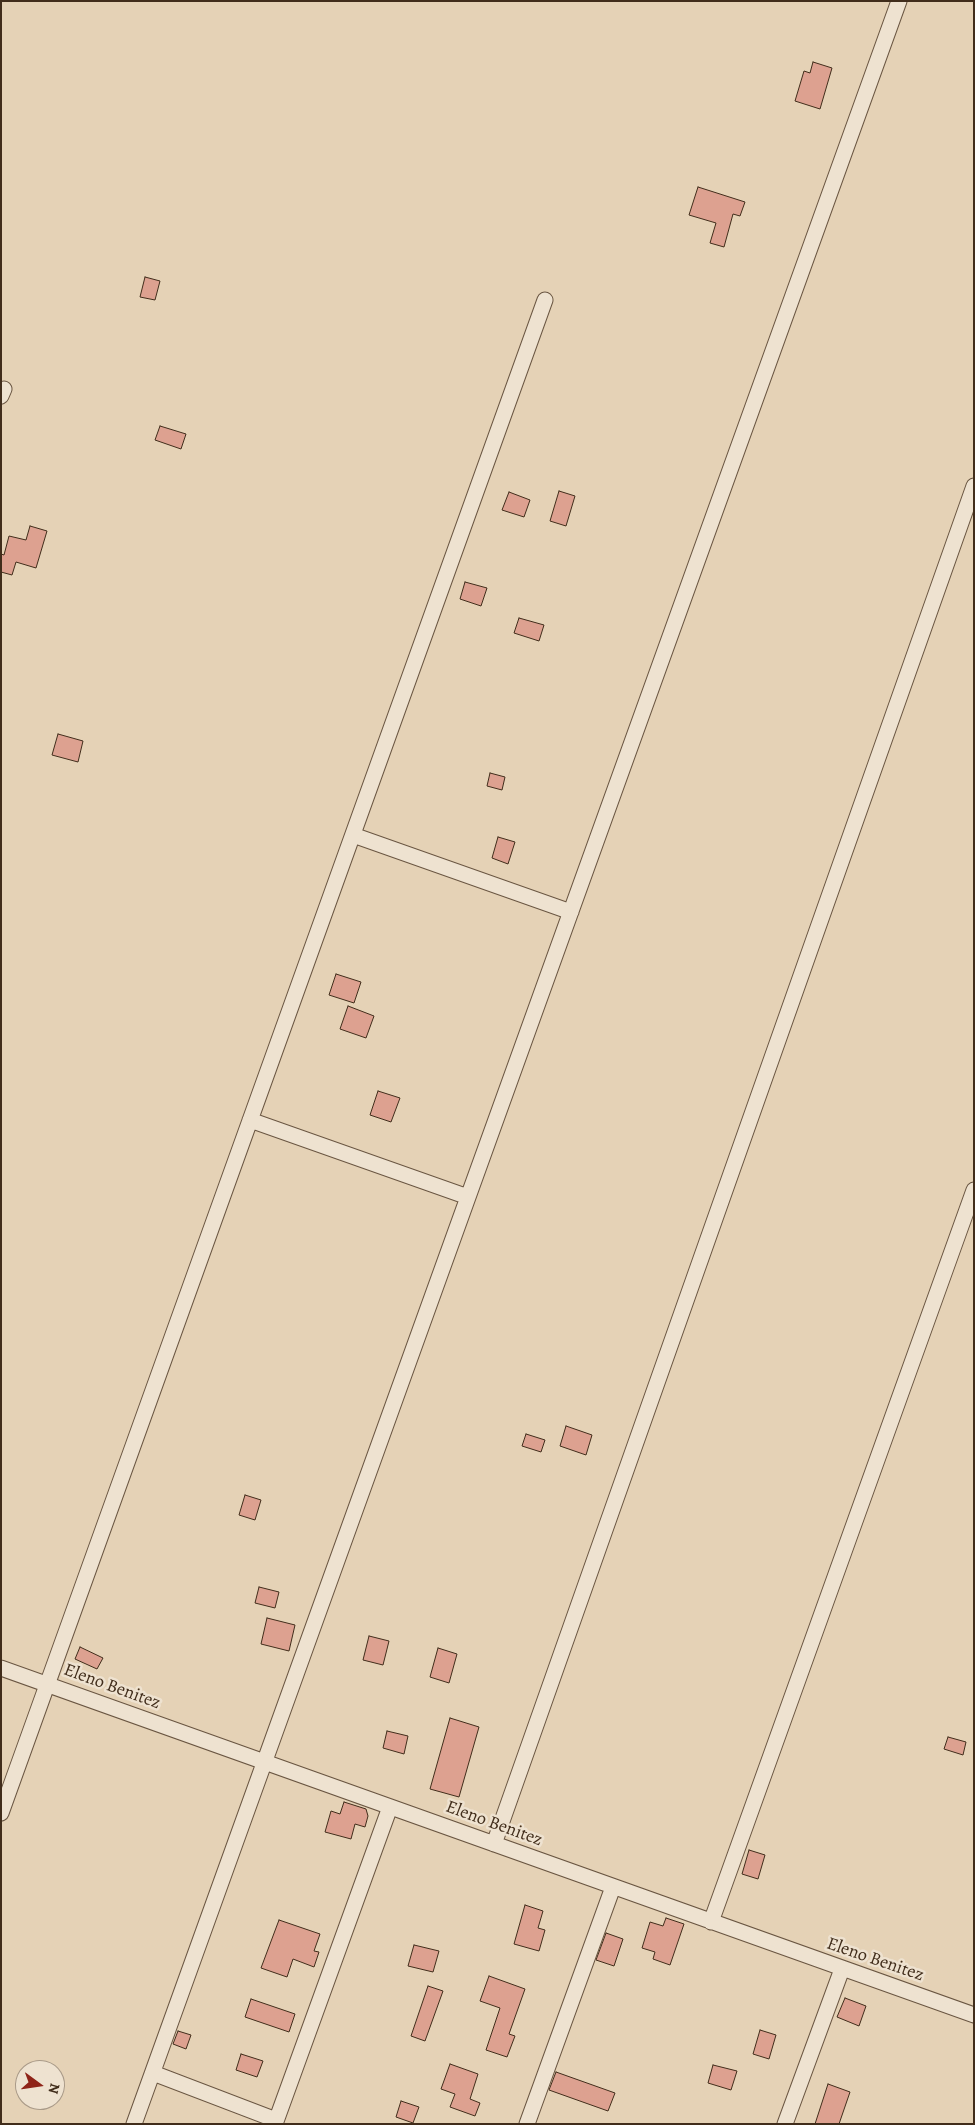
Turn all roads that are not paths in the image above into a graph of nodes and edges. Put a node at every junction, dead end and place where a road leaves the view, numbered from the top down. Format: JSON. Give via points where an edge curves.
{"nodes":[{"id":1,"x":899,"y":1,"type":"edge"},
{"id":2,"x":546,"y":300,"type":"dead end"},
{"id":3,"x":974,"y":486,"type":"edge"},
{"id":4,"x":353,"y":835,"type":"junction"},
{"id":5,"x":571,"y":912,"type":"junction"},
{"id":6,"x":250,"y":1120,"type":"junction"},
{"id":7,"x":974,"y":1190,"type":"edge"},
{"id":8,"x":468,"y":1196,"type":"junction"},
{"id":9,"x":1,"y":1668,"type":"edge"},
{"id":10,"x":48,"y":1684,"type":"junction"},
{"id":11,"x":264,"y":1762,"type":"junction"},
{"id":12,"x":390,"y":1807,"type":"junction"},
{"id":13,"x":1,"y":1813,"type":"edge"},
{"id":14,"x":494,"y":1844,"type":"junction"},
{"id":15,"x":613,"y":1887,"type":"junction"},
{"id":16,"x":711,"y":1922,"type":"junction"},
{"id":17,"x":842,"y":1969,"type":"junction"},
{"id":18,"x":974,"y":2015,"type":"edge"},
{"id":19,"x":152,"y":2073,"type":"junction"},
{"id":20,"x":275,"y":2122,"type":"edge"},
{"id":21,"x":134,"y":2124,"type":"edge"},
{"id":22,"x":527,"y":2124,"type":"edge"},
{"id":23,"x":785,"y":2124,"type":"edge"}],
"edges":[{"from":1,"to":5,"type":"street"},
{"from":2,"to":4,"type":"street"},
{"from":3,"to":14,"type":"street"},
{"from":4,"to":5,"type":"street"},
{"from":4,"to":6,"type":"street"},
{"from":5,"to":8,"type":"street"},
{"from":6,"to":8,"type":"street"},
{"from":6,"to":10,"type":"street"},
{"from":7,"to":16,"type":"street"},
{"from":8,"to":11,"type":"street"},
{"from":9,"to":10,"type":"street","name":"Eleno Benitez"},
{"from":10,"to":11,"type":"street","name":"Eleno Benitez"},
{"from":10,"to":13,"type":"street"},
{"from":11,"to":12,"type":"street","name":"Eleno Benitez"},
{"from":11,"to":19,"type":"street"},
{"from":12,"to":14,"type":"street","name":"Eleno Benitez"},
{"from":12,"to":20,"type":"street"},
{"from":14,"to":15,"type":"street","name":"Eleno Benitez"},
{"from":15,"to":16,"type":"street","name":"Eleno Benitez"},
{"from":15,"to":22,"type":"street"},
{"from":16,"to":17,"type":"street","name":"Eleno Benitez"},
{"from":17,"to":18,"type":"street","name":"Eleno Benitez"},
{"from":17,"to":23,"type":"street"},
{"from":19,"to":20,"type":"street"},
{"from":19,"to":21,"type":"street"}]}
